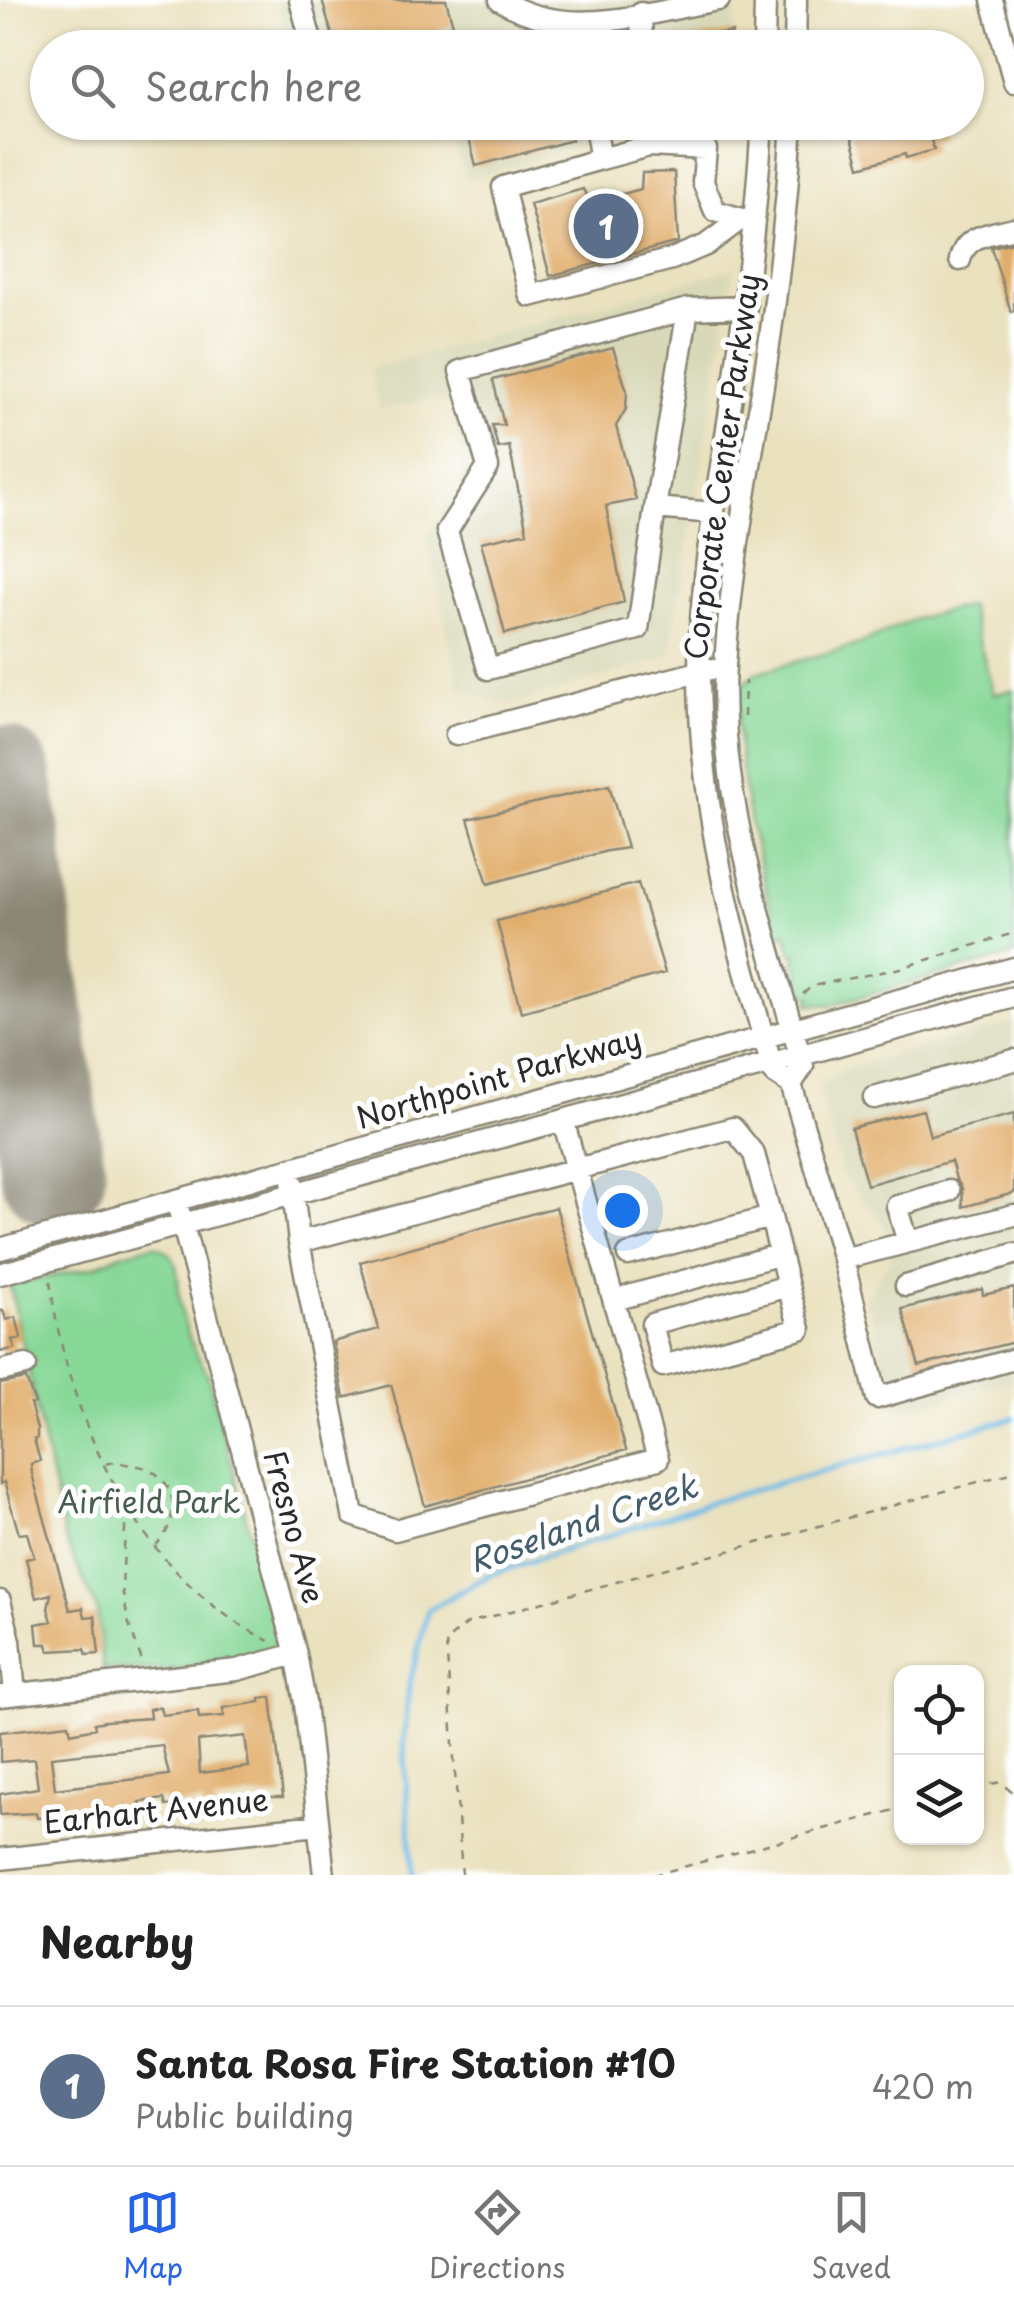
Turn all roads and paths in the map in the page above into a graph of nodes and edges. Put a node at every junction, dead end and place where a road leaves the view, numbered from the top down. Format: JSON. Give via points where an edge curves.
{"nodes":[{"id":1,"x":300,"y":0,"type":"edge"},
{"id":2,"x":500,"y":0,"type":"edge"},
{"id":3,"x":716,"y":0,"type":"edge"},
{"id":4,"x":766,"y":0,"type":"edge"},
{"id":5,"x":796,"y":0,"type":"edge"},
{"id":6,"x":992,"y":0,"type":"edge"},
{"id":7,"x":641,"y":13,"type":"junction"},
{"id":8,"x":564,"y":22,"type":"junction"},
{"id":9,"x":308,"y":30,"type":"edge"},
{"id":10,"x":564,"y":30,"type":"edge"},
{"id":11,"x":641,"y":30,"type":"edge"},
{"id":12,"x":765,"y":30,"type":"edge"},
{"id":13,"x":795,"y":30,"type":"edge"},
{"id":14,"x":1014,"y":82,"type":"edge"},
{"id":15,"x":597,"y":140,"type":"edge"},
{"id":16,"x":648,"y":140,"type":"edge"},
{"id":17,"x":759,"y":140,"type":"edge"},
{"id":18,"x":791,"y":140,"type":"edge"},
{"id":19,"x":649,"y":146,"type":"junction"},
{"id":20,"x":601,"y":159,"type":"junction"},
{"id":21,"x":748,"y":220,"type":"junction"},
{"id":22,"x":1014,"y":228,"type":"edge"},
{"id":23,"x":960,"y":260,"type":"dead end"},
{"id":24,"x":746,"y":306,"type":"junction"},
{"id":25,"x":688,"y":309,"type":"junction"},
{"id":26,"x":656,"y":508,"type":"junction"},
{"id":27,"x":714,"y":513,"type":"junction"},
{"id":28,"x":725,"y":666,"type":"junction"},
{"id":29,"x":698,"y":672,"type":"junction"},
{"id":30,"x":745,"y":680,"type":"dead end"},
{"id":31,"x":744,"y":722,"type":"dead end"},
{"id":32,"x":456,"y":735,"type":"dead end"},
{"id":33,"x":1014,"y":933,"type":"edge"},
{"id":34,"x":1014,"y":968,"type":"edge"},
{"id":35,"x":802,"y":995,"type":"dead end"},
{"id":36,"x":1014,"y":998,"type":"edge"},
{"id":37,"x":792,"y":1028,"type":"junction"},
{"id":38,"x":763,"y":1036,"type":"junction"},
{"id":39,"x":800,"y":1056,"type":"junction"},
{"id":40,"x":1014,"y":1060,"type":"edge"},
{"id":41,"x":771,"y":1063,"type":"junction"},
{"id":42,"x":791,"y":1084,"type":"junction"},
{"id":43,"x":874,"y":1098,"type":"dead end"},
{"id":44,"x":563,"y":1120,"type":"junction"},
{"id":45,"x":576,"y":1168,"type":"junction"},
{"id":46,"x":288,"y":1169,"type":"junction"},
{"id":47,"x":949,"y":1191,"type":"dead end"},
{"id":48,"x":296,"y":1193,"type":"junction"},
{"id":49,"x":178,"y":1200,"type":"junction"},
{"id":50,"x":1014,"y":1214,"type":"edge"},
{"id":51,"x":771,"y":1217,"type":"junction"},
{"id":52,"x":181,"y":1224,"type":"junction"},
{"id":53,"x":299,"y":1242,"type":"junction"},
{"id":54,"x":908,"y":1242,"type":"junction"},
{"id":55,"x":0,"y":1249,"type":"edge"},
{"id":56,"x":778,"y":1254,"type":"junction"},
{"id":57,"x":1014,"y":1254,"type":"edge"},
{"id":58,"x":628,"y":1255,"type":"dead end"},
{"id":59,"x":843,"y":1259,"type":"junction"},
{"id":60,"x":0,"y":1274,"type":"edge"},
{"id":61,"x":49,"y":1275,"type":"dead end"},
{"id":62,"x":788,"y":1286,"type":"junction"},
{"id":63,"x":906,"y":1286,"type":"dead end"},
{"id":64,"x":614,"y":1300,"type":"junction"},
{"id":65,"x":1014,"y":1359,"type":"edge"},
{"id":66,"x":26,"y":1365,"type":"dead end"},
{"id":67,"x":0,"y":1371,"type":"edge"},
{"id":68,"x":104,"y":1464,"type":"junction"},
{"id":69,"x":1014,"y":1472,"type":"edge"},
{"id":70,"x":126,"y":1508,"type":"junction"},
{"id":71,"x":156,"y":1546,"type":"junction"},
{"id":72,"x":0,"y":1601,"type":"edge"},
{"id":73,"x":269,"y":1641,"type":"dead end"},
{"id":74,"x":296,"y":1654,"type":"junction"},
{"id":75,"x":142,"y":1661,"type":"dead end"},
{"id":76,"x":7,"y":1695,"type":"edge"},
{"id":77,"x":984,"y":1786,"type":"edge"},
{"id":78,"x":1014,"y":1794,"type":"edge"},
{"id":79,"x":894,"y":1810,"type":"edge"},
{"id":80,"x":318,"y":1825,"type":"junction"},
{"id":81,"x":0,"y":1858,"type":"edge"},
{"id":82,"x":324,"y":1875,"type":"edge"},
{"id":83,"x":462,"y":1875,"type":"edge"},
{"id":84,"x":653,"y":1875,"type":"edge"}],
"edges":[{"from":1,"to":9,"type":"street"},
{"from":2,"to":8,"type":"street"},
{"from":3,"to":7,"type":"street"},
{"from":4,"to":12,"type":"street"},
{"from":5,"to":13,"type":"street"},
{"from":6,"to":14,"type":"street"},
{"from":7,"to":8,"type":"street"},
{"from":7,"to":11,"type":"street"},
{"from":8,"to":10,"type":"street"},
{"from":15,"to":20,"type":"street"},
{"from":16,"to":19,"type":"street"},
{"from":17,"to":21,"type":"street","name":"Corporate Center Parkway"},
{"from":18,"to":28,"type":"street","name":"Corporate Center Parkway","via":[[786,224]]},
{"from":19,"to":20,"type":"street"},
{"from":19,"to":21,"type":"street","via":[[706,149],[703,182],[715,211]]},
{"from":20,"to":21,"type":"street","via":[[503,187],[530,296],[672,259]]},
{"from":21,"to":24,"type":"street","name":"Corporate Center Parkway"},
{"from":22,"to":23,"type":"street","via":[[972,240]]},
{"from":24,"to":25,"type":"street"},
{"from":24,"to":27,"type":"street","name":"Corporate Center Parkway"},
{"from":25,"to":26,"type":"street"},
{"from":25,"to":26,"type":"street","via":[[460,371],[488,467],[447,531],[488,669],[638,629]]},
{"from":26,"to":27,"type":"street"},
{"from":27,"to":29,"type":"street","name":"Corporate Center Parkway"},
{"from":28,"to":29,"type":"street"},
{"from":28,"to":37,"type":"street","name":"Corporate Center Parkway","via":[[732,777],[749,874]]},
{"from":29,"to":32,"type":"street"},
{"from":29,"to":38,"type":"street","name":"Corporate Center Parkway","via":[[714,844]]},
{"from":30,"to":31,"type":"path"},
{"from":33,"to":35,"type":"path","via":[[812,986]]},
{"from":34,"to":37,"type":"street","name":"Northpoint Parkway"},
{"from":36,"to":39,"type":"street","name":"Northpoint Parkway"},
{"from":37,"to":38,"type":"street","name":"Northpoint Parkway"},
{"from":37,"to":39,"type":"street","name":"Corporate Center Parkway"},
{"from":38,"to":41,"type":"street","name":"Corporate Center Parkway"},
{"from":38,"to":46,"type":"street","name":"Northpoint Parkway"},
{"from":39,"to":41,"type":"street","name":"Northpoint Parkway"},
{"from":39,"to":42,"type":"street","via":[[803,1066]]},
{"from":40,"to":43,"type":"street"},
{"from":41,"to":42,"type":"street","name":"Corporate Center Parkway","via":[[774,1074]]},
{"from":41,"to":44,"type":"street","name":"Northpoint Parkway"},
{"from":42,"to":59,"type":"street"},
{"from":44,"to":45,"type":"street"},
{"from":44,"to":48,"type":"street","name":"Northpoint Parkway"},
{"from":45,"to":51,"type":"street","via":[[733,1128],[754,1154]]},
{"from":45,"to":53,"type":"street"},
{"from":45,"to":64,"type":"street"},
{"from":46,"to":48,"type":"street"},
{"from":46,"to":49,"type":"street","name":"Northpoint Parkway"},
{"from":47,"to":54,"type":"street","via":[[897,1206]]},
{"from":48,"to":52,"type":"street","name":"Northpoint Parkway"},
{"from":48,"to":53,"type":"street"},
{"from":49,"to":52,"type":"street","name":"Fresno Ave"},
{"from":49,"to":55,"type":"street","name":"Northpoint Parkway"},
{"from":50,"to":54,"type":"street"},
{"from":51,"to":56,"type":"street"},
{"from":51,"to":58,"type":"street"},
{"from":52,"to":60,"type":"street","name":"Northpoint Parkway"},
{"from":52,"to":74,"type":"street","name":"Fresno Ave"},
{"from":53,"to":64,"type":"street","via":[[353,1515],[395,1530],[658,1459]]},
{"from":54,"to":59,"type":"street"},
{"from":56,"to":62,"type":"street"},
{"from":56,"to":64,"type":"street"},
{"from":57,"to":63,"type":"street"},
{"from":59,"to":65,"type":"street","via":[[878,1398]]},
{"from":61,"to":68,"type":"path","via":[[74,1388]]},
{"from":62,"to":62,"type":"street","via":[[652,1324],[663,1366],[800,1329]]},
{"from":66,"to":67,"type":"street"},
{"from":68,"to":70,"type":"path"},
{"from":68,"to":71,"type":"path","via":[[147,1468],[168,1488],[173,1518]]},
{"from":69,"to":83,"type":"path","via":[[468,1624],[446,1641]]},
{"from":70,"to":71,"type":"path"},
{"from":70,"to":75,"type":"path","via":[[122,1588]]},
{"from":71,"to":73,"type":"path","via":[[218,1608]]},
{"from":72,"to":76,"type":"street","via":[[10,1641]]},
{"from":74,"to":76,"type":"street","via":[[237,1670]]},
{"from":74,"to":80,"type":"street","name":"Fresno Ave"},
{"from":77,"to":78,"type":"path","via":[[1000,1782]]},
{"from":79,"to":84,"type":"path"},
{"from":80,"to":81,"type":"street","name":"Earhart Avenue"},
{"from":80,"to":82,"type":"street","name":"Fresno Ave"}]}
